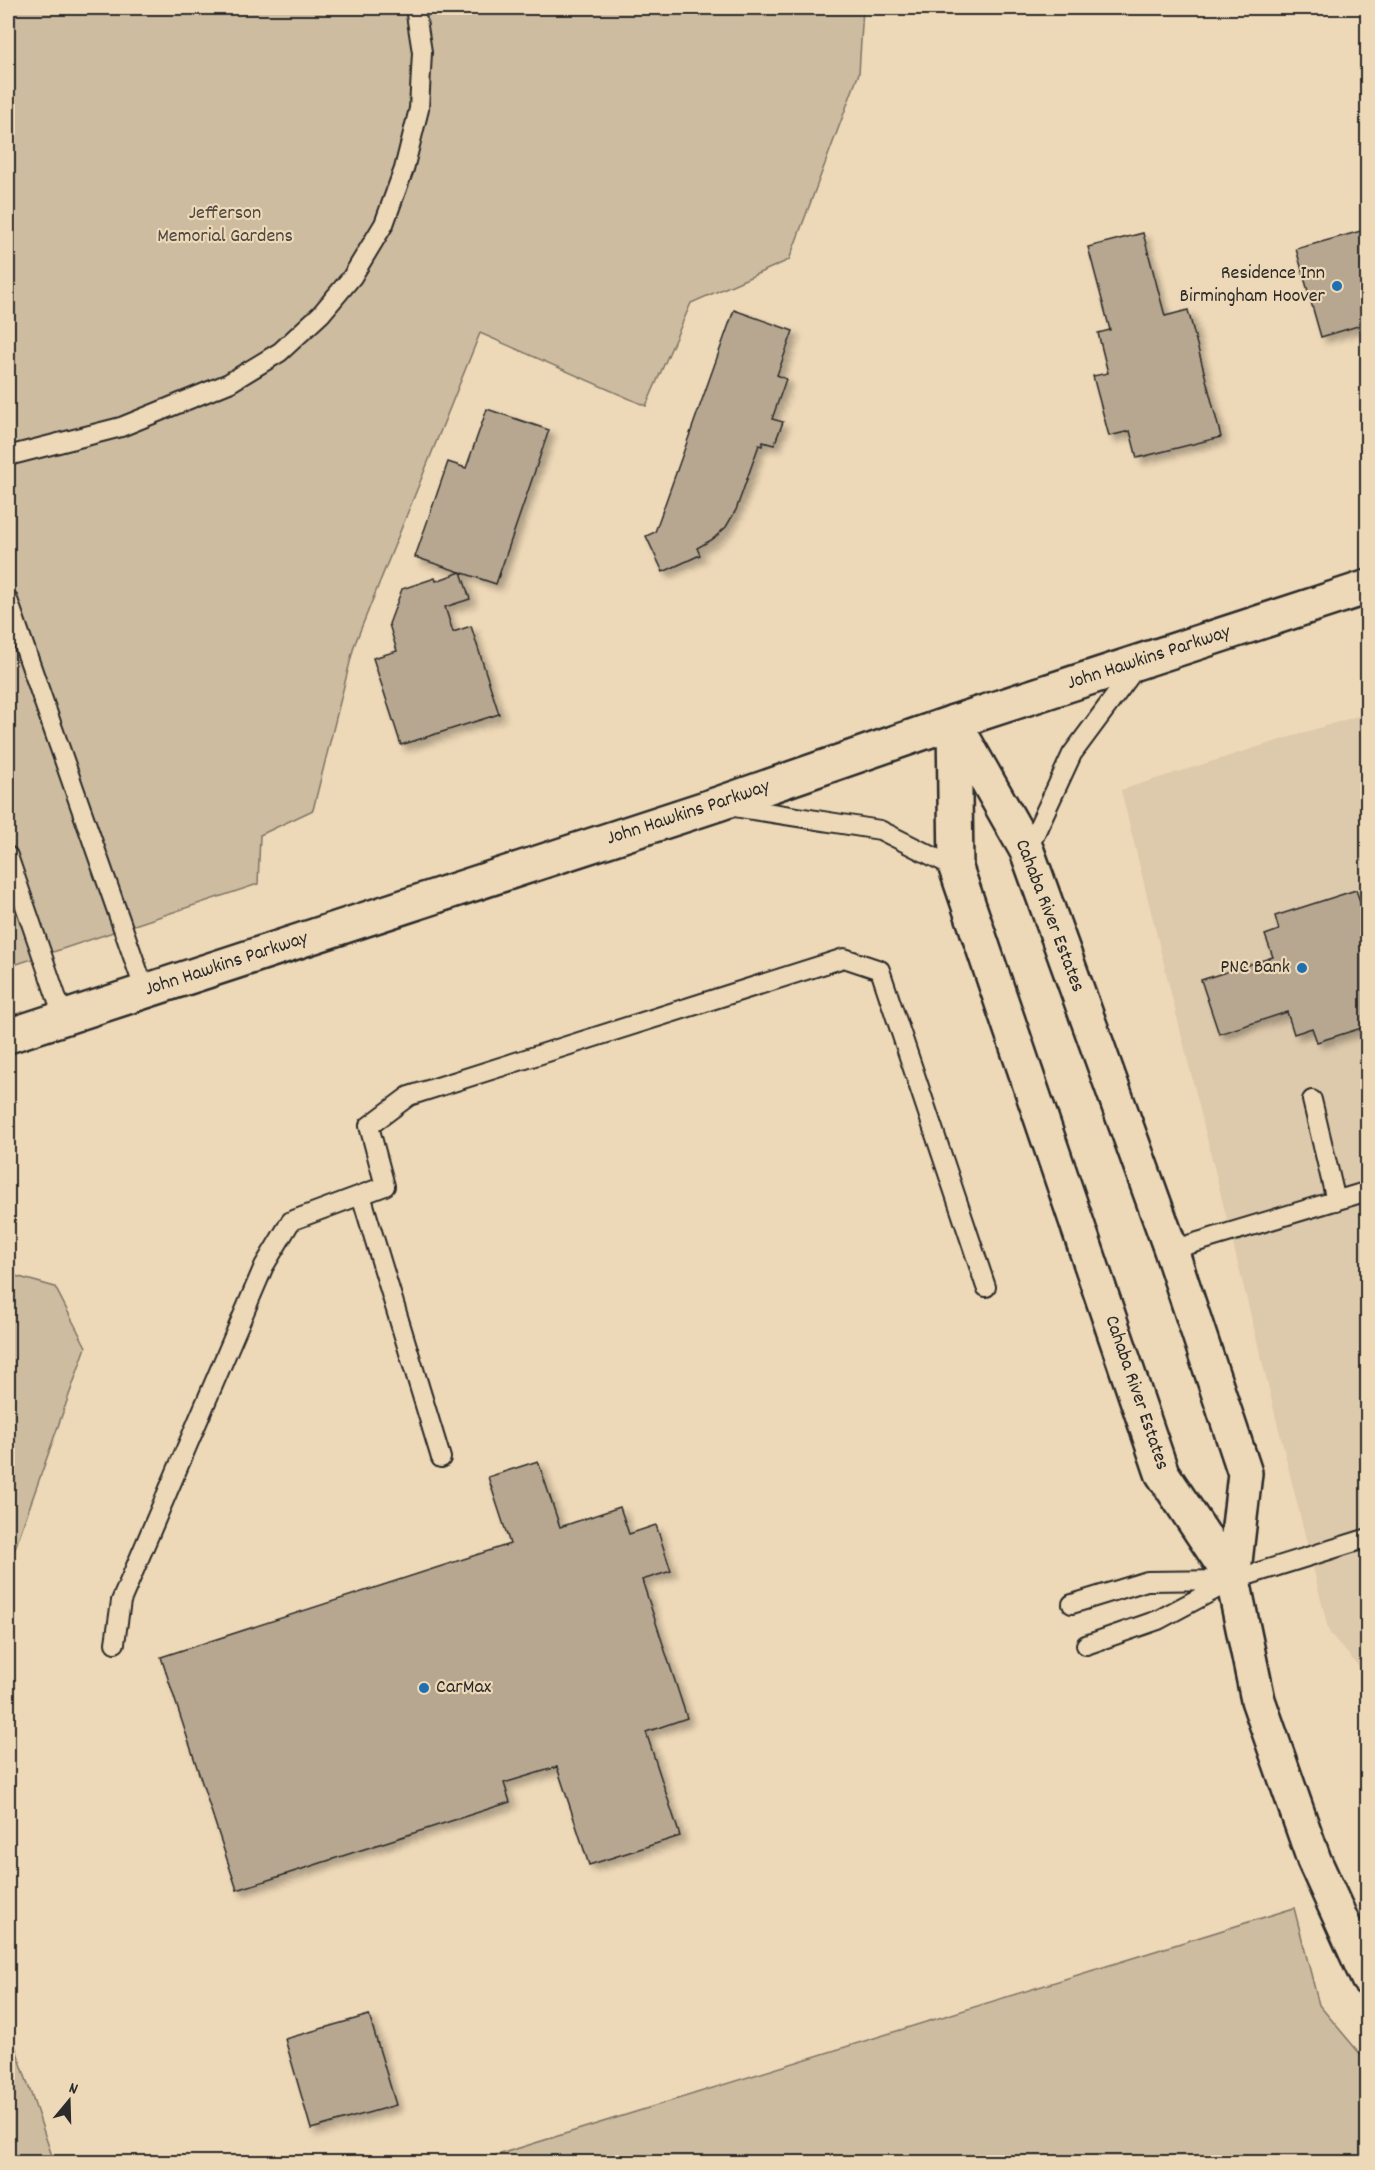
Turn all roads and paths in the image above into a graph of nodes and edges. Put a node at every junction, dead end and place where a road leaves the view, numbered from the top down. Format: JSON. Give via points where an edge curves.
{"nodes":[{"id":1,"x":415,"y":8,"type":"edge"},
{"id":2,"x":8,"y":456,"type":"edge"},
{"id":3,"x":1368,"y":587,"type":"edge"},
{"id":4,"x":8,"y":600,"type":"edge"},
{"id":5,"x":1141,"y":661,"type":"junction"},
{"id":6,"x":954,"y":722,"type":"junction"},
{"id":7,"x":718,"y":804,"type":"junction"},
{"id":8,"x":1027,"y":851,"type":"junction"},
{"id":9,"x":8,"y":856,"type":"edge"},
{"id":10,"x":956,"y":868,"type":"junction"},
{"id":11,"x":145,"y":991,"type":"junction"},
{"id":12,"x":64,"y":1019,"type":"junction"},
{"id":13,"x":8,"y":1036,"type":"edge"},
{"id":14,"x":1312,"y":1100,"type":"dead end"},
{"id":15,"x":1368,"y":1191,"type":"edge"},
{"id":16,"x":361,"y":1195,"type":"junction"},
{"id":17,"x":1336,"y":1201,"type":"junction"},
{"id":18,"x":1171,"y":1250,"type":"junction"},
{"id":19,"x":986,"y":1287,"type":"dead end"},
{"id":20,"x":441,"y":1458,"type":"dead end"},
{"id":21,"x":1368,"y":1538,"type":"edge"},
{"id":22,"x":1233,"y":1580,"type":"junction"},
{"id":23,"x":1072,"y":1604,"type":"dead end"},
{"id":24,"x":115,"y":1643,"type":"dead end"},
{"id":25,"x":1086,"y":1645,"type":"dead end"},
{"id":26,"x":1368,"y":1979,"type":"edge"}],
"edges":[{"from":1,"to":2,"type":"lane","via":[[422,52],[419,109],[404,169],[384,224],[352,277],[321,315],[280,352],[229,383],[121,428]]},
{"from":3,"to":5,"type":"street","name":"John Hawkins Parkway"},
{"from":4,"to":11,"type":"lane"},
{"from":5,"to":6,"type":"street","name":"John Hawkins Parkway"},
{"from":5,"to":8,"type":"lane","via":[[1072,754]]},
{"from":6,"to":7,"type":"street","name":"John Hawkins Parkway"},
{"from":6,"to":8,"type":"street","name":"Cahaba River Estates"},
{"from":6,"to":10,"type":"street","name":"Cahaba River Estates"},
{"from":7,"to":10,"type":"lane","via":[[880,830]]},
{"from":7,"to":11,"type":"street","name":"John Hawkins Parkway"},
{"from":8,"to":18,"type":"street","name":"Cahaba River Estates"},
{"from":9,"to":12,"type":"lane"},
{"from":10,"to":22,"type":"street","name":"Cahaba River Estates","via":[[1162,1473]]},
{"from":11,"to":12,"type":"street","name":"John Hawkins Parkway"},
{"from":12,"to":13,"type":"street","name":"John Hawkins Parkway"},
{"from":14,"to":17,"type":"lane"},
{"from":15,"to":17,"type":"lane"},
{"from":16,"to":19,"type":"lane","via":[[385,1186],[369,1126],[410,1096],[844,958],[880,970]]},
{"from":16,"to":20,"type":"lane"},
{"from":16,"to":24,"type":"lane","via":[[291,1221],[264,1266],[121,1601]]},
{"from":17,"to":18,"type":"lane"},
{"from":18,"to":22,"type":"street","name":"Cahaba River Estates","via":[[1245,1473]]},
{"from":21,"to":22,"type":"lane"},
{"from":22,"to":23,"type":"lane","via":[[1147,1581]]},
{"from":22,"to":25,"type":"lane","via":[[1158,1620]]},
{"from":22,"to":26,"type":"street","name":"Cahaba River Estates","via":[[1258,1700],[1314,1860]]}]}
